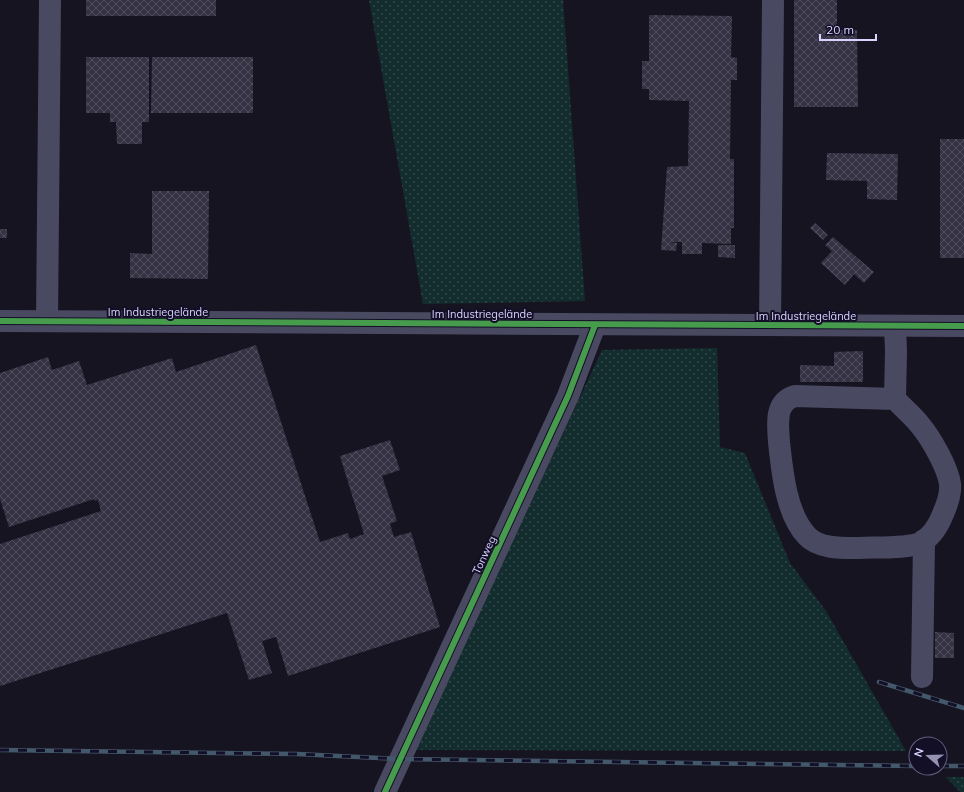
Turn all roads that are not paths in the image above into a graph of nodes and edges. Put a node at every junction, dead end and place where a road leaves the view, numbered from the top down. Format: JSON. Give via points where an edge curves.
{"nodes":[{"id":1,"x":50,"y":0,"type":"edge"},
{"id":2,"x":773,"y":0,"type":"edge"},
{"id":3,"x":0,"y":321,"type":"edge"},
{"id":4,"x":48,"y":321,"type":"junction"},
{"id":5,"x":595,"y":325,"type":"junction"},
{"id":6,"x":770,"y":325,"type":"junction"},
{"id":7,"x":895,"y":326,"type":"junction"},
{"id":8,"x":964,"y":326,"type":"edge"},
{"id":9,"x":895,"y":399,"type":"junction"},
{"id":10,"x":924,"y":540,"type":"junction"},
{"id":11,"x":922,"y":677,"type":"dead end"},
{"id":12,"x":385,"y":792,"type":"edge"}],
"edges":[{"from":1,"to":4,"type":"street"},
{"from":2,"to":6,"type":"street","name":"Im Industriegelände"},
{"from":3,"to":4,"type":"street","name":"Im Industriegelände"},
{"from":4,"to":5,"type":"street","name":"Im Industriegelände"},
{"from":5,"to":6,"type":"street","name":"Im Industriegelände"},
{"from":5,"to":12,"type":"street","name":"Tonweg","via":[[568,396]]},
{"from":6,"to":7,"type":"street","name":"Im Industriegelände"},
{"from":7,"to":8,"type":"street","name":"Im Industriegelände"},
{"from":7,"to":9,"type":"street"},
{"from":9,"to":10,"type":"street","via":[[920,425],[942,460],[950,485],[941,520],[932,534]]},
{"from":9,"to":10,"type":"street","via":[[795,396],[784,401],[780,407],[778,427],[786,489],[794,517],[808,537],[816,542],[844,548],[886,548],[914,545]]},
{"from":10,"to":11,"type":"street"}]}
